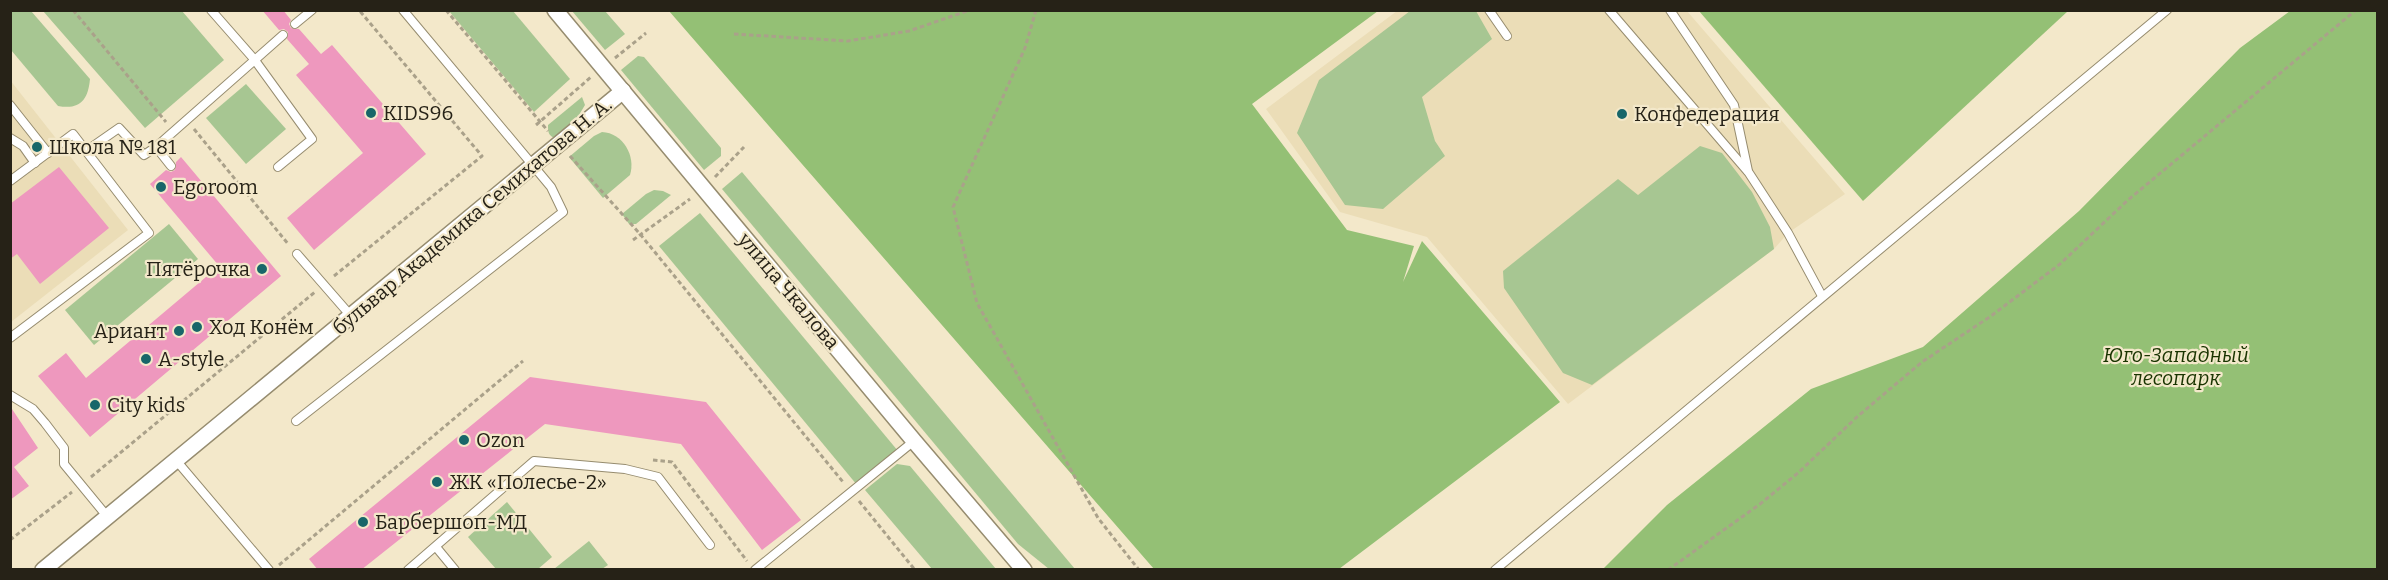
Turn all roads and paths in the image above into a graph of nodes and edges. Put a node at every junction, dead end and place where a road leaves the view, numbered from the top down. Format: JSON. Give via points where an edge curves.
{"nodes":[{"id":1,"x":211,"y":10,"type":"edge"},
{"id":2,"x":312,"y":10,"type":"edge"},
{"id":3,"x":358,"y":10,"type":"edge"},
{"id":4,"x":403,"y":10,"type":"edge"},
{"id":5,"x":446,"y":10,"type":"edge"},
{"id":6,"x":555,"y":10,"type":"edge"},
{"id":7,"x":970,"y":10,"type":"edge"},
{"id":8,"x":1036,"y":10,"type":"edge"},
{"id":9,"x":1489,"y":10,"type":"edge"},
{"id":10,"x":1609,"y":10,"type":"edge"},
{"id":11,"x":1670,"y":10,"type":"edge"},
{"id":12,"x":2167,"y":10,"type":"edge"},
{"id":13,"x":2356,"y":10,"type":"edge"},
{"id":14,"x":295,"y":24,"type":"dead end"},
{"id":15,"x":734,"y":34,"type":"dead end"},
{"id":16,"x":283,"y":35,"type":"dead end"},
{"id":17,"x":1507,"y":36,"type":"dead end"},
{"id":18,"x":254,"y":59,"type":"junction"},
{"id":19,"x":623,"y":91,"type":"junction"},
{"id":20,"x":10,"y":105,"type":"edge"},
{"id":21,"x":10,"y":138,"type":"edge"},
{"id":22,"x":558,"y":143,"type":"junction"},
{"id":23,"x":156,"y":147,"type":"junction"},
{"id":24,"x":87,"y":152,"type":"junction"},
{"id":25,"x":48,"y":153,"type":"junction"},
{"id":26,"x":35,"y":163,"type":"junction"},
{"id":27,"x":531,"y":165,"type":"junction"},
{"id":28,"x":171,"y":166,"type":"dead end"},
{"id":29,"x":278,"y":167,"type":"dead end"},
{"id":30,"x":1749,"y":172,"type":"junction"},
{"id":31,"x":10,"y":181,"type":"edge"},
{"id":32,"x":297,"y":254,"type":"dead end"},
{"id":33,"x":323,"y":285,"type":"junction"},
{"id":34,"x":1822,"y":296,"type":"junction"},
{"id":35,"x":351,"y":316,"type":"junction"},
{"id":36,"x":10,"y":338,"type":"edge"},
{"id":37,"x":523,"y":360,"type":"dead end"},
{"id":38,"x":10,"y":395,"type":"edge"},
{"id":39,"x":296,"y":421,"type":"dead end"},
{"id":40,"x":914,"y":441,"type":"junction"},
{"id":41,"x":175,"y":459,"type":"junction"},
{"id":42,"x":649,"y":460,"type":"dead end"},
{"id":43,"x":81,"y":485,"type":"junction"},
{"id":44,"x":852,"y":493,"type":"junction"},
{"id":45,"x":106,"y":516,"type":"junction"},
{"id":46,"x":10,"y":540,"type":"edge"},
{"id":47,"x":710,"y":545,"type":"dead end"},
{"id":48,"x":436,"y":547,"type":"junction"},
{"id":49,"x":753,"y":568,"type":"edge"},
{"id":50,"x":43,"y":570,"type":"edge"},
{"id":51,"x":271,"y":570,"type":"edge"},
{"id":52,"x":408,"y":570,"type":"edge"},
{"id":53,"x":455,"y":570,"type":"edge"},
{"id":54,"x":915,"y":570,"type":"edge"},
{"id":55,"x":1024,"y":570,"type":"edge"},
{"id":56,"x":1139,"y":570,"type":"edge"},
{"id":57,"x":1495,"y":570,"type":"edge"},
{"id":58,"x":1668,"y":570,"type":"edge"}],
"edges":[{"from":1,"to":18,"type":"lane"},
{"from":2,"to":14,"type":"lane"},
{"from":3,"to":33,"type":"path","via":[[482,156]]},
{"from":4,"to":27,"type":"lane"},
{"from":5,"to":22,"type":"path"},
{"from":6,"to":19,"type":"street","name":"улица Чкалова"},
{"from":7,"to":15,"type":"path","via":[[909,30],[848,41]]},
{"from":8,"to":56,"type":"path","via":[[1025,48],[953,207],[977,303],[1098,518]]},
{"from":9,"to":17,"type":"lane"},
{"from":10,"to":30,"type":"lane"},
{"from":11,"to":30,"type":"lane","via":[[1734,105]]},
{"from":12,"to":34,"type":"lane"},
{"from":13,"to":58,"type":"path","via":[[2128,200],[2060,264],[1922,362],[1798,473]]},
{"from":16,"to":18,"type":"lane"},
{"from":18,"to":23,"type":"lane"},
{"from":18,"to":29,"type":"lane","via":[[312,139]]},
{"from":19,"to":22,"type":"street","name":"бульвар Академика Семихатова Н. А."},
{"from":19,"to":40,"type":"street","name":"улица Чкалова"},
{"from":20,"to":25,"type":"lane"},
{"from":21,"to":26,"type":"lane","via":[[23,146]]},
{"from":22,"to":27,"type":"street","name":"бульвар Академика Семихатова Н. А."},
{"from":22,"to":44,"type":"path","via":[[640,234]]},
{"from":23,"to":24,"type":"lane","via":[[144,155],[119,128]]},
{"from":23,"to":28,"type":"lane"},
{"from":24,"to":25,"type":"lane","via":[[73,134]]},
{"from":24,"to":36,"type":"lane","via":[[149,233]]},
{"from":25,"to":26,"type":"lane"},
{"from":26,"to":31,"type":"lane"},
{"from":27,"to":35,"type":"street","name":"бульвар Академика Семихатова Н. А."},
{"from":27,"to":39,"type":"lane","via":[[551,187],[563,212]]},
{"from":30,"to":34,"type":"lane"},
{"from":32,"to":33,"type":"lane"},
{"from":33,"to":35,"type":"lane"},
{"from":33,"to":43,"type":"path"},
{"from":34,"to":57,"type":"lane"},
{"from":35,"to":41,"type":"street","name":"бульвар Академика Семихатова Н. А."},
{"from":37,"to":51,"type":"path"},
{"from":38,"to":43,"type":"lane","via":[[33,409],[45,423],[64,448],[64,464]]},
{"from":40,"to":44,"type":"lane"},
{"from":40,"to":55,"type":"street","name":"улица Чкалова"},
{"from":41,"to":45,"type":"street","name":"бульвар Академика Семихатова Н. А."},
{"from":41,"to":51,"type":"lane"},
{"from":42,"to":49,"type":"path","via":[[672,462]]},
{"from":43,"to":45,"type":"lane"},
{"from":43,"to":46,"type":"path"},
{"from":44,"to":49,"type":"lane"},
{"from":44,"to":54,"type":"path"},
{"from":45,"to":50,"type":"street","name":"бульвар Академика Семихатова Н. А."},
{"from":47,"to":48,"type":"lane","via":[[658,477],[625,469],[534,461]]},
{"from":48,"to":52,"type":"lane"},
{"from":48,"to":53,"type":"lane"}]}
